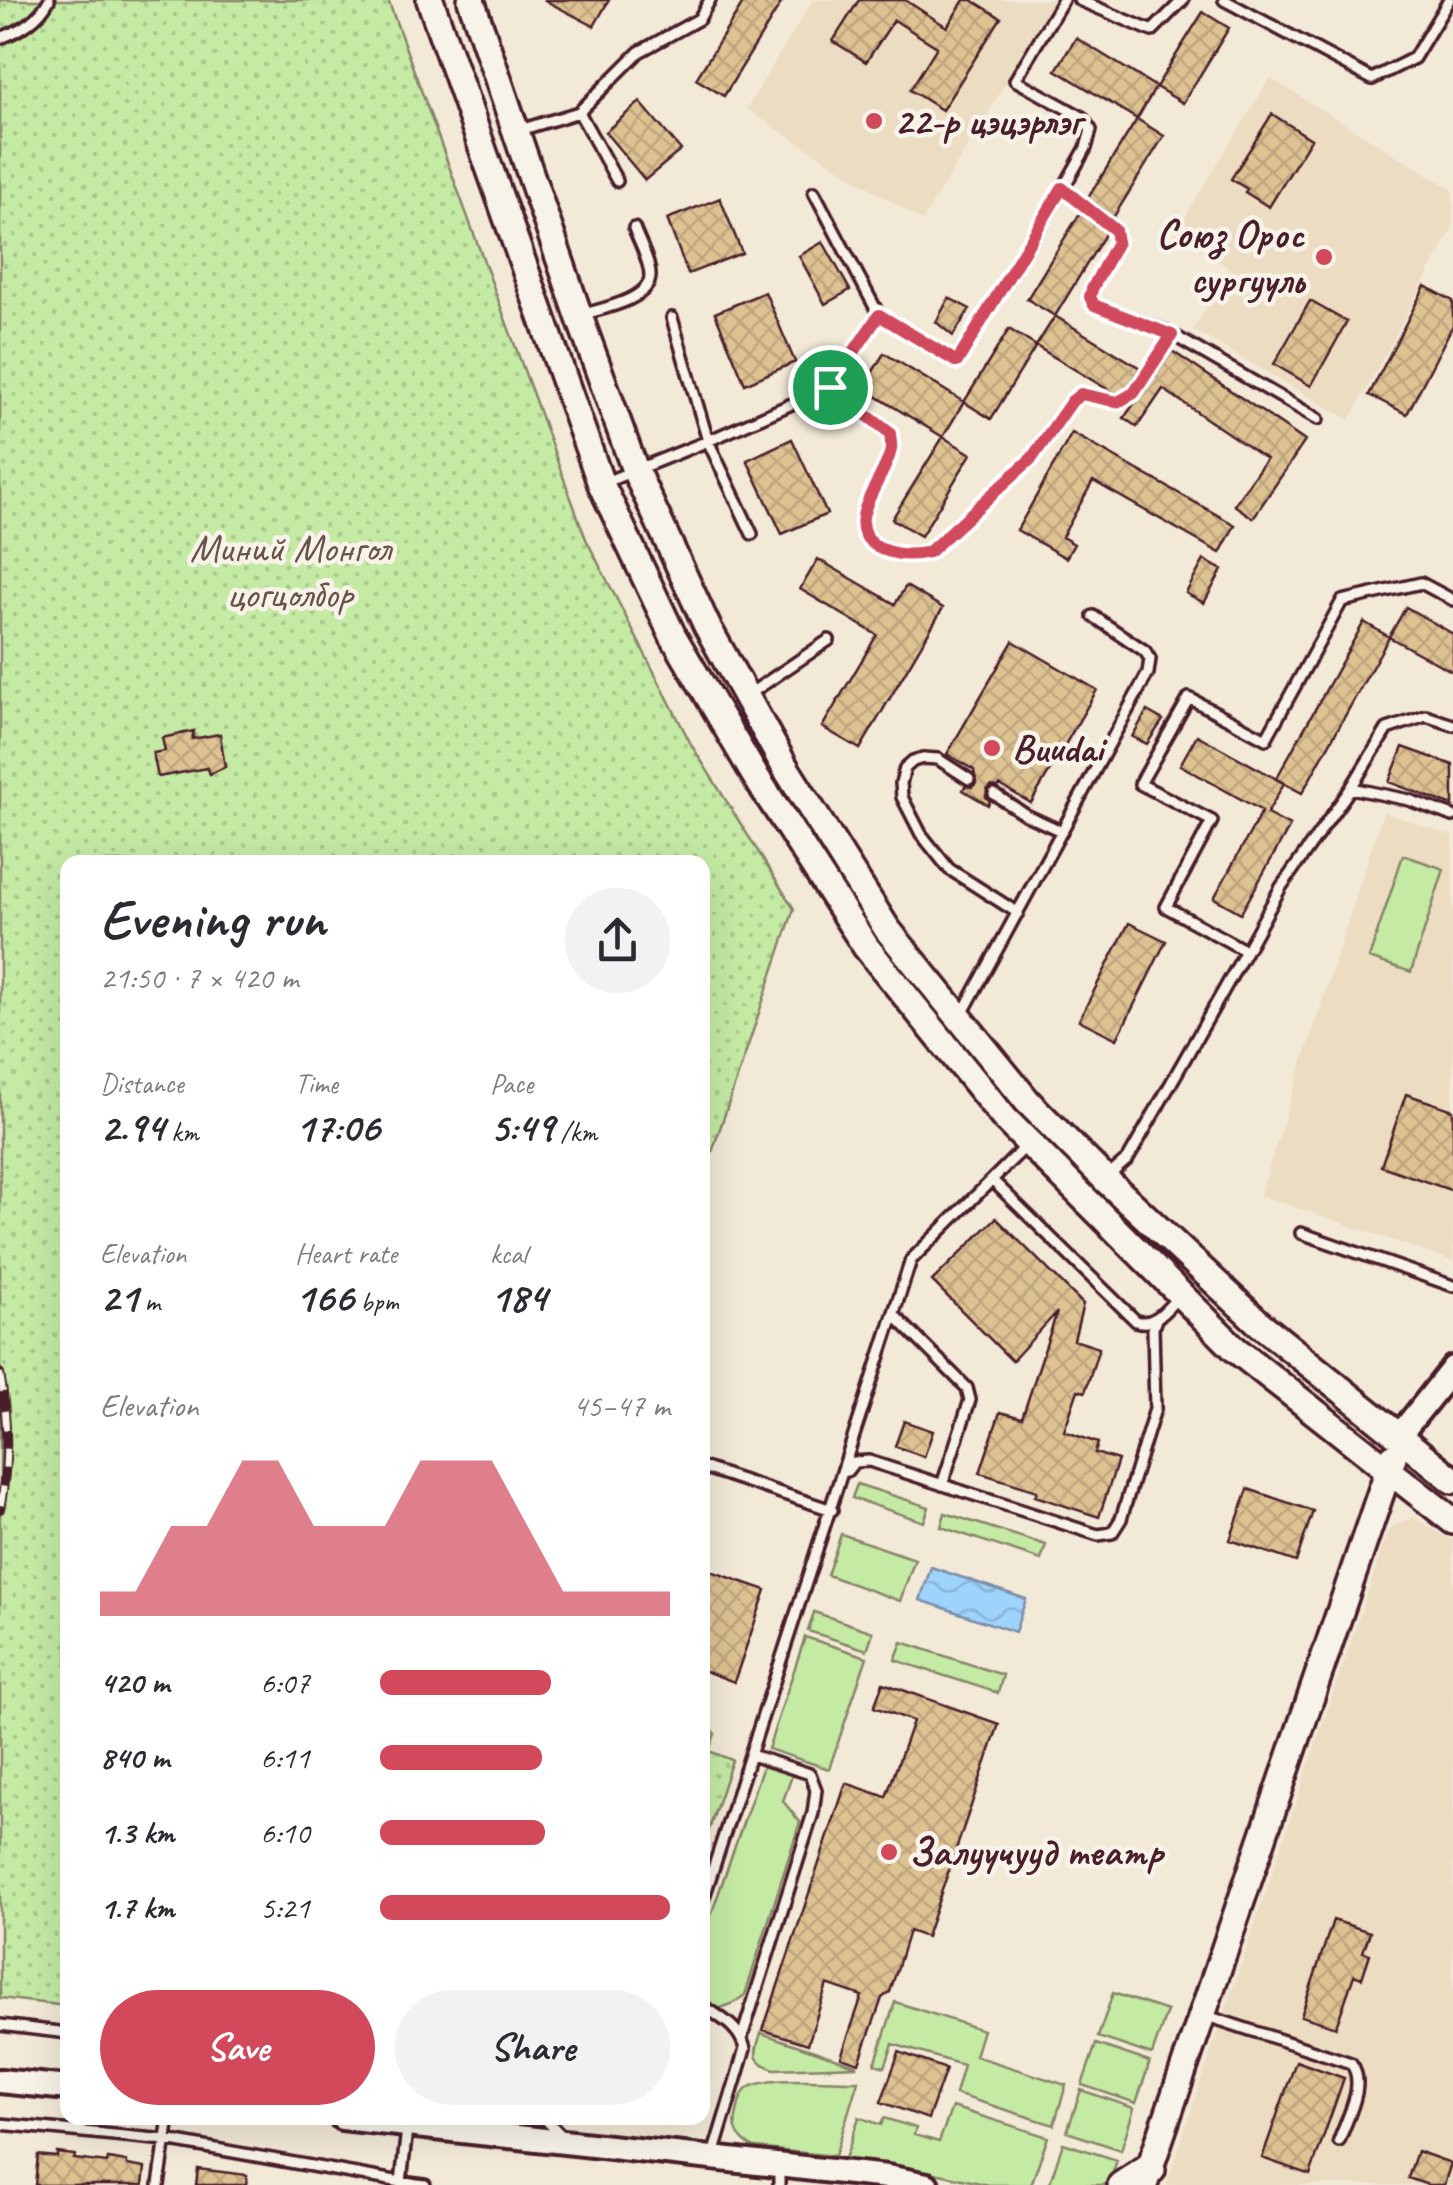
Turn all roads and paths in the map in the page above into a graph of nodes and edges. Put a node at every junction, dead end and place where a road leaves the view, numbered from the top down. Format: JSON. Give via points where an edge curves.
{"nodes":[{"id":1,"x":48,"y":0,"type":"edge"},
{"id":2,"x":430,"y":0,"type":"edge"},
{"id":3,"x":472,"y":0,"type":"edge"},
{"id":4,"x":710,"y":0,"type":"edge"},
{"id":5,"x":1063,"y":0,"type":"edge"},
{"id":6,"x":1079,"y":0,"type":"edge"},
{"id":7,"x":1183,"y":0,"type":"edge"},
{"id":8,"x":1224,"y":0,"type":"edge"},
{"id":9,"x":1448,"y":0,"type":"edge"},
{"id":10,"x":0,"y":38,"type":"edge"},
{"id":11,"x":579,"y":112,"type":"junction"},
{"id":12,"x":516,"y":131,"type":"junction"},
{"id":13,"x":617,"y":180,"type":"dead end"},
{"id":14,"x":1062,"y":188,"type":"junction"},
{"id":15,"x":814,"y":192,"type":"dead end"},
{"id":16,"x":634,"y":228,"type":"dead end"},
{"id":17,"x":879,"y":315,"type":"junction"},
{"id":18,"x":579,"y":316,"type":"junction"},
{"id":19,"x":672,"y":318,"type":"dead end"},
{"id":20,"x":1172,"y":335,"type":"junction"},
{"id":21,"x":830,"y":387,"type":"junction"},
{"id":22,"x":1318,"y":419,"type":"dead end"},
{"id":23,"x":708,"y":441,"type":"junction"},
{"id":24,"x":636,"y":470,"type":"junction"},
{"id":25,"x":601,"y":484,"type":"junction"},
{"id":26,"x":752,"y":534,"type":"dead end"},
{"id":27,"x":1453,"y":600,"type":"edge"},
{"id":28,"x":1093,"y":616,"type":"dead end"},
{"id":29,"x":830,"y":640,"type":"dead end"},
{"id":30,"x":746,"y":697,"type":"junction"},
{"id":31,"x":1453,"y":724,"type":"edge"},
{"id":32,"x":969,"y":780,"type":"dead end"},
{"id":33,"x":1351,"y":788,"type":"junction"},
{"id":34,"x":994,"y":794,"type":"dead end"},
{"id":35,"x":1453,"y":816,"type":"edge"},
{"id":36,"x":1061,"y":831,"type":"junction"},
{"id":37,"x":1018,"y":913,"type":"junction"},
{"id":38,"x":1246,"y":951,"type":"junction"},
{"id":39,"x":960,"y":1018,"type":"junction"},
{"id":40,"x":1028,"y":1144,"type":"junction"},
{"id":41,"x":1105,"y":1179,"type":"junction"},
{"id":42,"x":992,"y":1180,"type":"junction"},
{"id":43,"x":1301,"y":1233,"type":"dead end"},
{"id":44,"x":1453,"y":1286,"type":"edge"},
{"id":45,"x":1180,"y":1295,"type":"junction"},
{"id":46,"x":894,"y":1314,"type":"junction"},
{"id":47,"x":1156,"y":1319,"type":"junction"},
{"id":48,"x":1453,"y":1368,"type":"edge"},
{"id":49,"x":1399,"y":1436,"type":"junction"},
{"id":50,"x":710,"y":1471,"type":"edge"},
{"id":51,"x":1389,"y":1471,"type":"junction"},
{"id":52,"x":842,"y":1477,"type":"junction"},
{"id":53,"x":1453,"y":1480,"type":"edge"},
{"id":54,"x":942,"y":1485,"type":"junction"},
{"id":55,"x":832,"y":1510,"type":"junction"},
{"id":56,"x":1453,"y":1521,"type":"edge"},
{"id":57,"x":751,"y":1755,"type":"junction"},
{"id":58,"x":710,"y":1879,"type":"edge"},
{"id":59,"x":710,"y":2011,"type":"edge"},
{"id":60,"x":1202,"y":2014,"type":"junction"},
{"id":61,"x":0,"y":2025,"type":"edge"},
{"id":62,"x":60,"y":2032,"type":"edge"},
{"id":63,"x":742,"y":2036,"type":"junction"},
{"id":64,"x":0,"y":2081,"type":"edge"},
{"id":65,"x":60,"y":2087,"type":"edge"},
{"id":66,"x":0,"y":2124,"type":"edge"},
{"id":67,"x":169,"y":2125,"type":"edge"},
{"id":68,"x":407,"y":2125,"type":"edge"},
{"id":69,"x":416,"y":2125,"type":"edge"},
{"id":70,"x":551,"y":2125,"type":"edge"},
{"id":71,"x":166,"y":2140,"type":"junction"},
{"id":72,"x":1340,"y":2141,"type":"dead end"},
{"id":73,"x":568,"y":2142,"type":"junction"},
{"id":74,"x":712,"y":2158,"type":"junction"},
{"id":75,"x":779,"y":2175,"type":"edge"},
{"id":76,"x":1150,"y":2178,"type":"edge"},
{"id":77,"x":401,"y":2184,"type":"edge"},
{"id":78,"x":160,"y":2185,"type":"edge"},
{"id":79,"x":425,"y":2185,"type":"edge"},
{"id":80,"x":927,"y":2185,"type":"edge"},
{"id":81,"x":1121,"y":2185,"type":"edge"}],
"edges":[{"from":1,"to":10,"type":"lane","via":[[25,26]]},
{"from":2,"to":25,"type":"main road"},
{"from":3,"to":12,"type":"main road"},
{"from":4,"to":11,"type":"lane","via":[[699,18],[639,52]]},
{"from":5,"to":14,"type":"lane","via":[[1016,80],[1082,116],[1091,130]]},
{"from":6,"to":7,"type":"lane","via":[[1152,31]]},
{"from":8,"to":9,"type":"lane","via":[[1372,79],[1414,58]]},
{"from":11,"to":12,"type":"lane"},
{"from":11,"to":13,"type":"lane"},
{"from":12,"to":18,"type":"main road"},
{"from":14,"to":17,"type":"lane","via":[[957,362]]},
{"from":14,"to":20,"type":"lane","via":[[1115,230],[1117,242],[1092,289],[1094,305]]},
{"from":15,"to":17,"type":"lane"},
{"from":16,"to":18,"type":"lane","via":[[648,287]]},
{"from":17,"to":21,"type":"lane"},
{"from":18,"to":24,"type":"main road"},
{"from":19,"to":23,"type":"lane"},
{"from":20,"to":21,"type":"lane","via":[[1134,393],[1118,402],[1081,394],[1032,458],[929,552],[912,556],[879,548],[862,526],[891,449],[890,433]]},
{"from":20,"to":22,"type":"lane"},
{"from":21,"to":23,"type":"lane"},
{"from":23,"to":24,"type":"lane"},
{"from":23,"to":26,"type":"lane"},
{"from":24,"to":25,"type":"lane"},
{"from":24,"to":30,"type":"main road"},
{"from":25,"to":40,"type":"main road","via":[[672,636],[754,774],[866,946]]},
{"from":27,"to":38,"type":"lane","via":[[1421,583],[1342,601],[1266,739],[1189,698],[1140,784],[1212,821],[1166,907]]},
{"from":28,"to":36,"type":"lane","via":[[1145,651],[1150,668]]},
{"from":29,"to":30,"type":"lane"},
{"from":30,"to":39,"type":"main road","via":[[887,929]]},
{"from":31,"to":33,"type":"lane","via":[[1426,716],[1387,728]]},
{"from":32,"to":37,"type":"lane","via":[[938,759],[913,760],[902,775],[902,797],[949,869]]},
{"from":33,"to":35,"type":"lane"},
{"from":33,"to":38,"type":"lane","via":[[1281,887]]},
{"from":34,"to":36,"type":"lane"},
{"from":36,"to":37,"type":"lane"},
{"from":37,"to":39,"type":"lane"},
{"from":38,"to":41,"type":"lane","via":[[1128,1159]]},
{"from":39,"to":41,"type":"main road","via":[[1028,1102]]},
{"from":40,"to":42,"type":"lane"},
{"from":40,"to":45,"type":"main road"},
{"from":41,"to":49,"type":"main road","via":[[1260,1324]]},
{"from":42,"to":46,"type":"lane","via":[[912,1260]]},
{"from":42,"to":47,"type":"lane","via":[[1132,1317]]},
{"from":43,"to":44,"type":"lane"},
{"from":45,"to":47,"type":"lane"},
{"from":45,"to":51,"type":"main road","via":[[1235,1349]]},
{"from":46,"to":52,"type":"lane"},
{"from":46,"to":54,"type":"lane","via":[[970,1394]]},
{"from":47,"to":54,"type":"lane","via":[[1155,1408],[1112,1533],[1098,1535]]},
{"from":48,"to":49,"type":"street"},
{"from":49,"to":51,"type":"main road"},
{"from":49,"to":53,"type":"main road"},
{"from":50,"to":55,"type":"lane"},
{"from":51,"to":56,"type":"main road"},
{"from":51,"to":60,"type":"main road"},
{"from":52,"to":54,"type":"lane","via":[[861,1460]]},
{"from":52,"to":55,"type":"lane"},
{"from":55,"to":57,"type":"lane"},
{"from":57,"to":58,"type":"lane"},
{"from":57,"to":63,"type":"lane","via":[[810,1774],[816,1790]]},
{"from":59,"to":63,"type":"lane"},
{"from":60,"to":72,"type":"lane","via":[[1351,2063],[1359,2081]]},
{"from":60,"to":76,"type":"main road"},
{"from":61,"to":62,"type":"lane"},
{"from":63,"to":74,"type":"lane","via":[[743,2062]]},
{"from":64,"to":65,"type":"street"},
{"from":66,"to":71,"type":"lane"},
{"from":67,"to":71,"type":"lane"},
{"from":68,"to":77,"type":"lane"},
{"from":69,"to":73,"type":"street"},
{"from":70,"to":73,"type":"lane"},
{"from":71,"to":77,"type":"lane"},
{"from":71,"to":78,"type":"lane"},
{"from":73,"to":74,"type":"street"},
{"from":74,"to":75,"type":"street"},
{"from":75,"to":80,"type":"street","via":[[888,2177]]},
{"from":76,"to":81,"type":"main road"},
{"from":77,"to":79,"type":"lane"}]}
